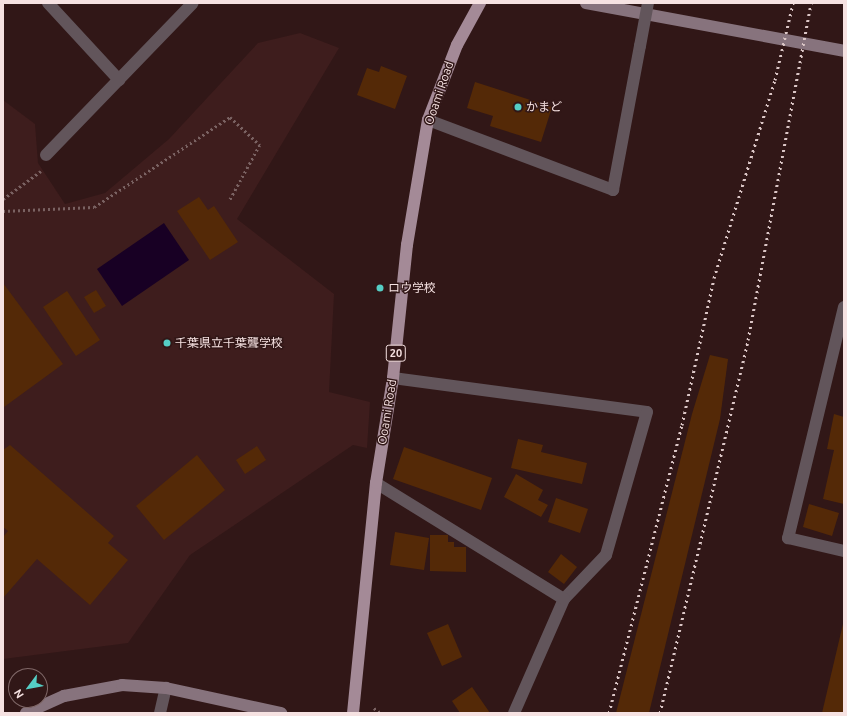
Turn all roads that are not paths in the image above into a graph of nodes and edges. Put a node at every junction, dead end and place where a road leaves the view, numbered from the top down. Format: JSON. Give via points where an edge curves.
{"nodes":[{"id":1,"x":48,"y":3,"type":"edge"},
{"id":2,"x":194,"y":3,"type":"edge"},
{"id":3,"x":480,"y":3,"type":"edge"},
{"id":4,"x":586,"y":3,"type":"edge"},
{"id":5,"x":648,"y":3,"type":"edge"},
{"id":6,"x":844,"y":51,"type":"edge"},
{"id":7,"x":119,"y":80,"type":"junction"},
{"id":8,"x":428,"y":120,"type":"junction"},
{"id":9,"x":46,"y":155,"type":"dead end"},
{"id":10,"x":844,"y":307,"type":"edge"},
{"id":11,"x":393,"y":378,"type":"junction"},
{"id":12,"x":376,"y":483,"type":"junction"},
{"id":13,"x":844,"y":551,"type":"edge"},
{"id":14,"x":564,"y":599,"type":"junction"},
{"id":15,"x":166,"y":688,"type":"junction"},
{"id":16,"x":26,"y":713,"type":"edge"},
{"id":17,"x":160,"y":713,"type":"edge"},
{"id":18,"x":281,"y":713,"type":"edge"},
{"id":19,"x":353,"y":713,"type":"edge"},
{"id":20,"x":514,"y":713,"type":"edge"}],
"edges":[{"from":1,"to":7,"type":"street"},
{"from":2,"to":7,"type":"street"},
{"from":3,"to":8,"type":"main road","name":"Ooami Road","number":"20","via":[[457,45]]},
{"from":4,"to":6,"type":"street"},
{"from":5,"to":8,"type":"street","bridge":true,"via":[[613,190]]},
{"from":7,"to":9,"type":"street"},
{"from":8,"to":11,"type":"main road","name":"Ooami Road","number":"20","via":[[407,245]]},
{"from":10,"to":13,"type":"street","via":[[788,538]]},
{"from":11,"to":12,"type":"main road","name":"Ooami Road","number":"20"},
{"from":11,"to":14,"type":"street","via":[[647,412],[606,555]]},
{"from":12,"to":14,"type":"street"},
{"from":12,"to":19,"type":"main road","name":"Ooami Road","number":"20"},
{"from":14,"to":20,"type":"street"},
{"from":15,"to":16,"type":"street","via":[[122,686],[92,689],[64,696]]},
{"from":15,"to":17,"type":"street"},
{"from":15,"to":18,"type":"street"}]}
